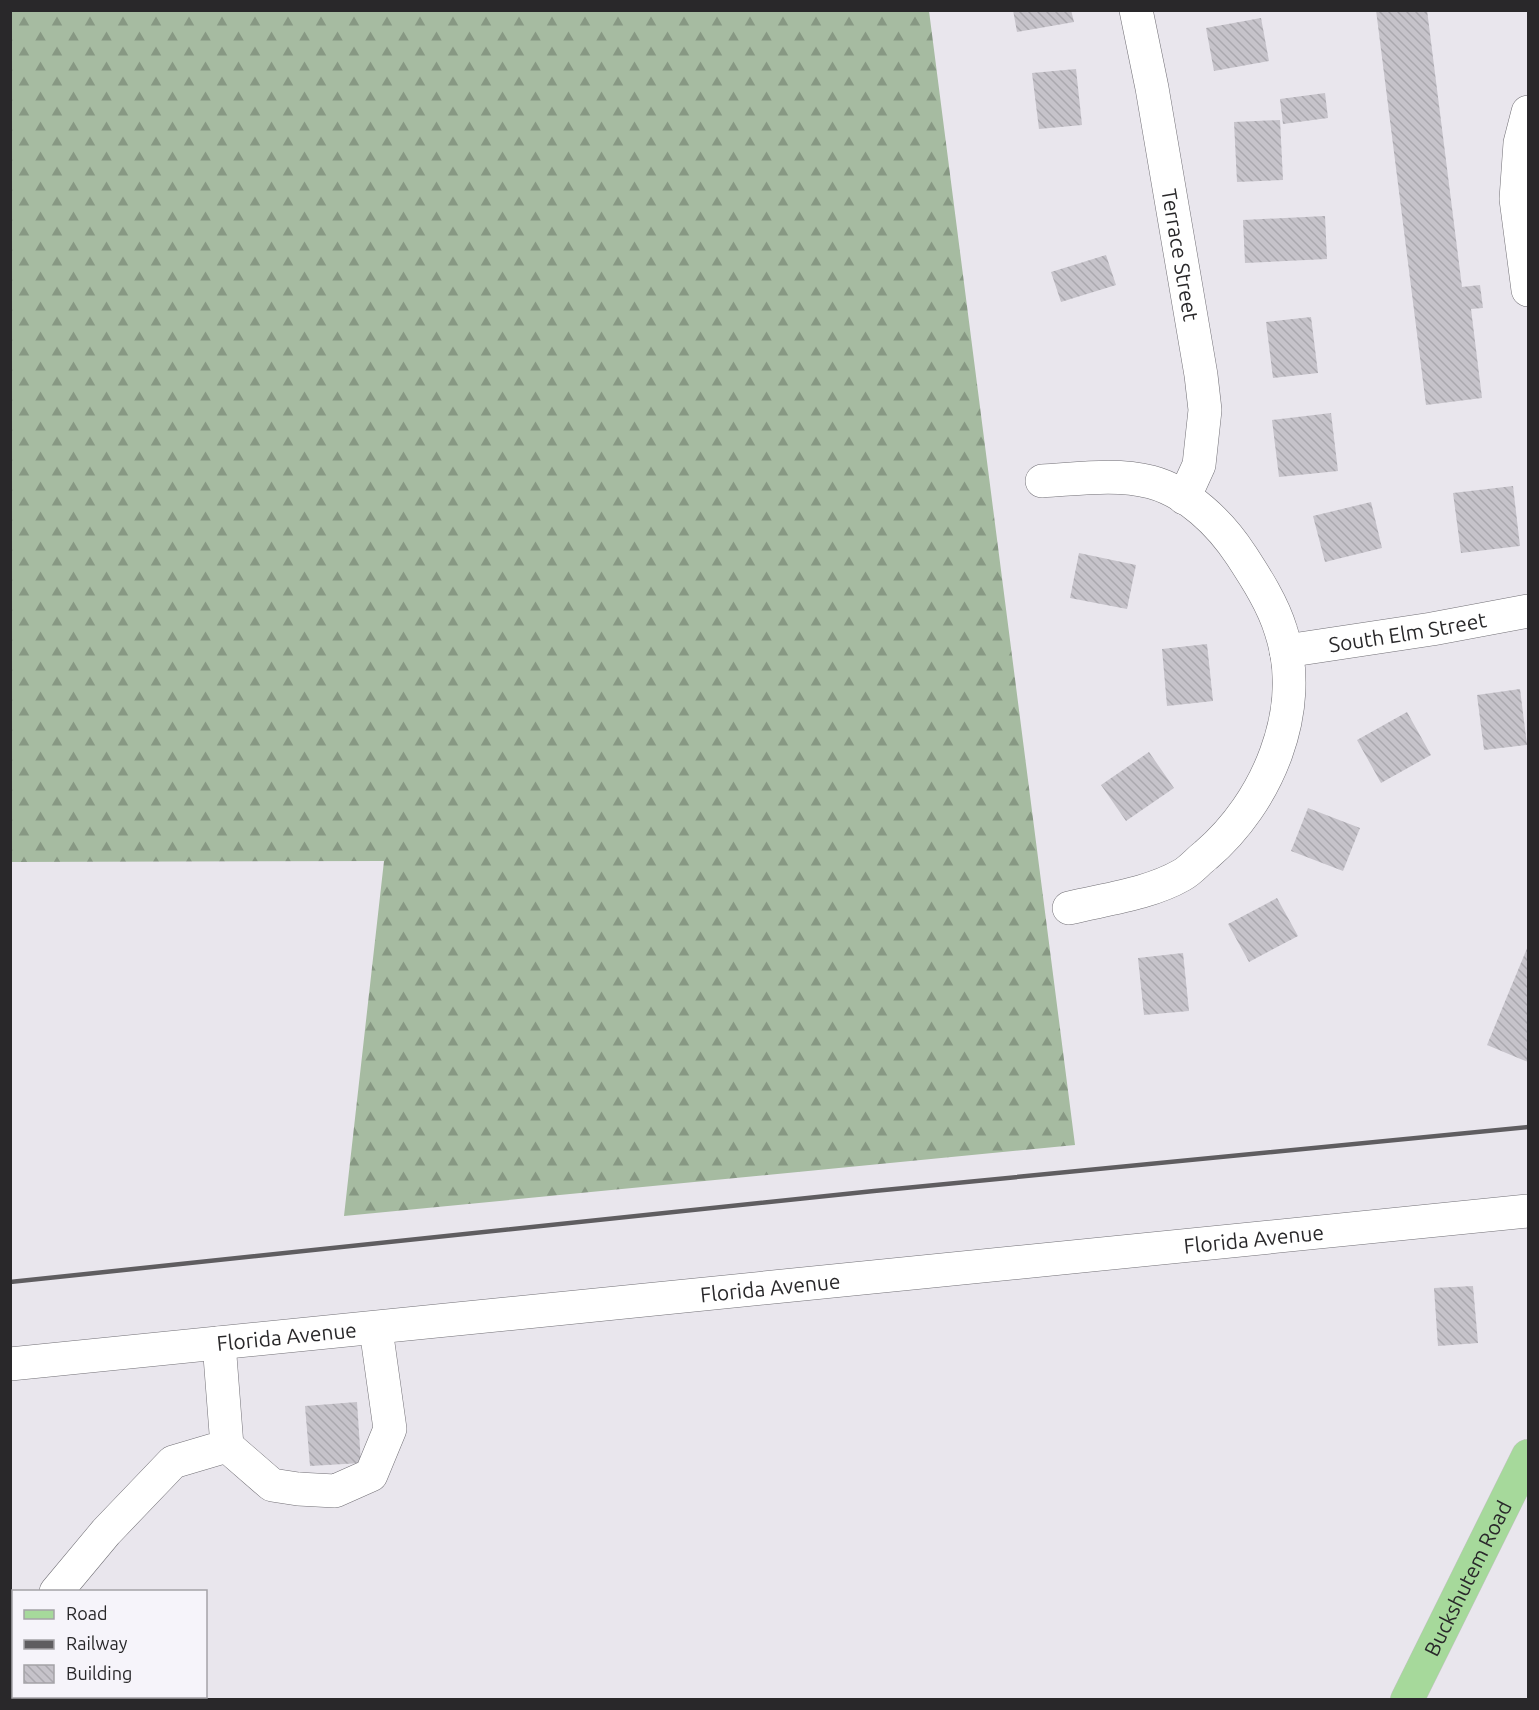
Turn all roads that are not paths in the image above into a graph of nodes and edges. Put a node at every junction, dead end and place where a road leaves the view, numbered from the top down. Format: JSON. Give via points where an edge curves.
{"nodes":[{"id":1,"x":1136,"y":10,"type":"edge"},
{"id":2,"x":1528,"y":112,"type":"edge"},
{"id":3,"x":1528,"y":290,"type":"edge"},
{"id":4,"x":1042,"y":481,"type":"dead end"},
{"id":5,"x":1184,"y":498,"type":"junction"},
{"id":6,"x":1528,"y":610,"type":"edge"},
{"id":7,"x":1286,"y":651,"type":"junction"},
{"id":8,"x":1069,"y":908,"type":"dead end"},
{"id":9,"x":1528,"y":1211,"type":"edge"},
{"id":10,"x":376,"y":1329,"type":"junction"},
{"id":11,"x":219,"y":1343,"type":"junction"},
{"id":12,"x":10,"y":1364,"type":"edge"},
{"id":13,"x":227,"y":1446,"type":"junction"},
{"id":14,"x":1528,"y":1456,"type":"edge"},
{"id":15,"x":58,"y":1590,"type":"edge"},
{"id":16,"x":1407,"y":1700,"type":"edge"}],
"edges":[{"from":1,"to":5,"type":"street","name":"Terrace Street","via":[[1205,410],[1200,465]]},
{"from":2,"to":3,"type":"street","via":[[1520,143],[1516,199]]},
{"from":4,"to":5,"type":"street","via":[[1116,477],[1152,483]]},
{"from":5,"to":7,"type":"street","via":[[1209,516],[1231,540],[1268,601]]},
{"from":6,"to":7,"type":"street","name":"South Elm Street"},
{"from":7,"to":8,"type":"street","via":[[1289,700],[1280,743],[1266,779],[1219,844],[1183,874],[1158,886]]},
{"from":9,"to":10,"type":"street","name":"Florida Avenue"},
{"from":10,"to":11,"type":"street","name":"Florida Avenue"},
{"from":10,"to":13,"type":"street","via":[[390,1429],[371,1475],[335,1491],[272,1485]]},
{"from":11,"to":12,"type":"street","name":"Florida Avenue"},
{"from":11,"to":13,"type":"street"},
{"from":13,"to":15,"type":"street","via":[[173,1462]]},
{"from":14,"to":16,"type":"main road","name":"Buckshutem Road"}]}
